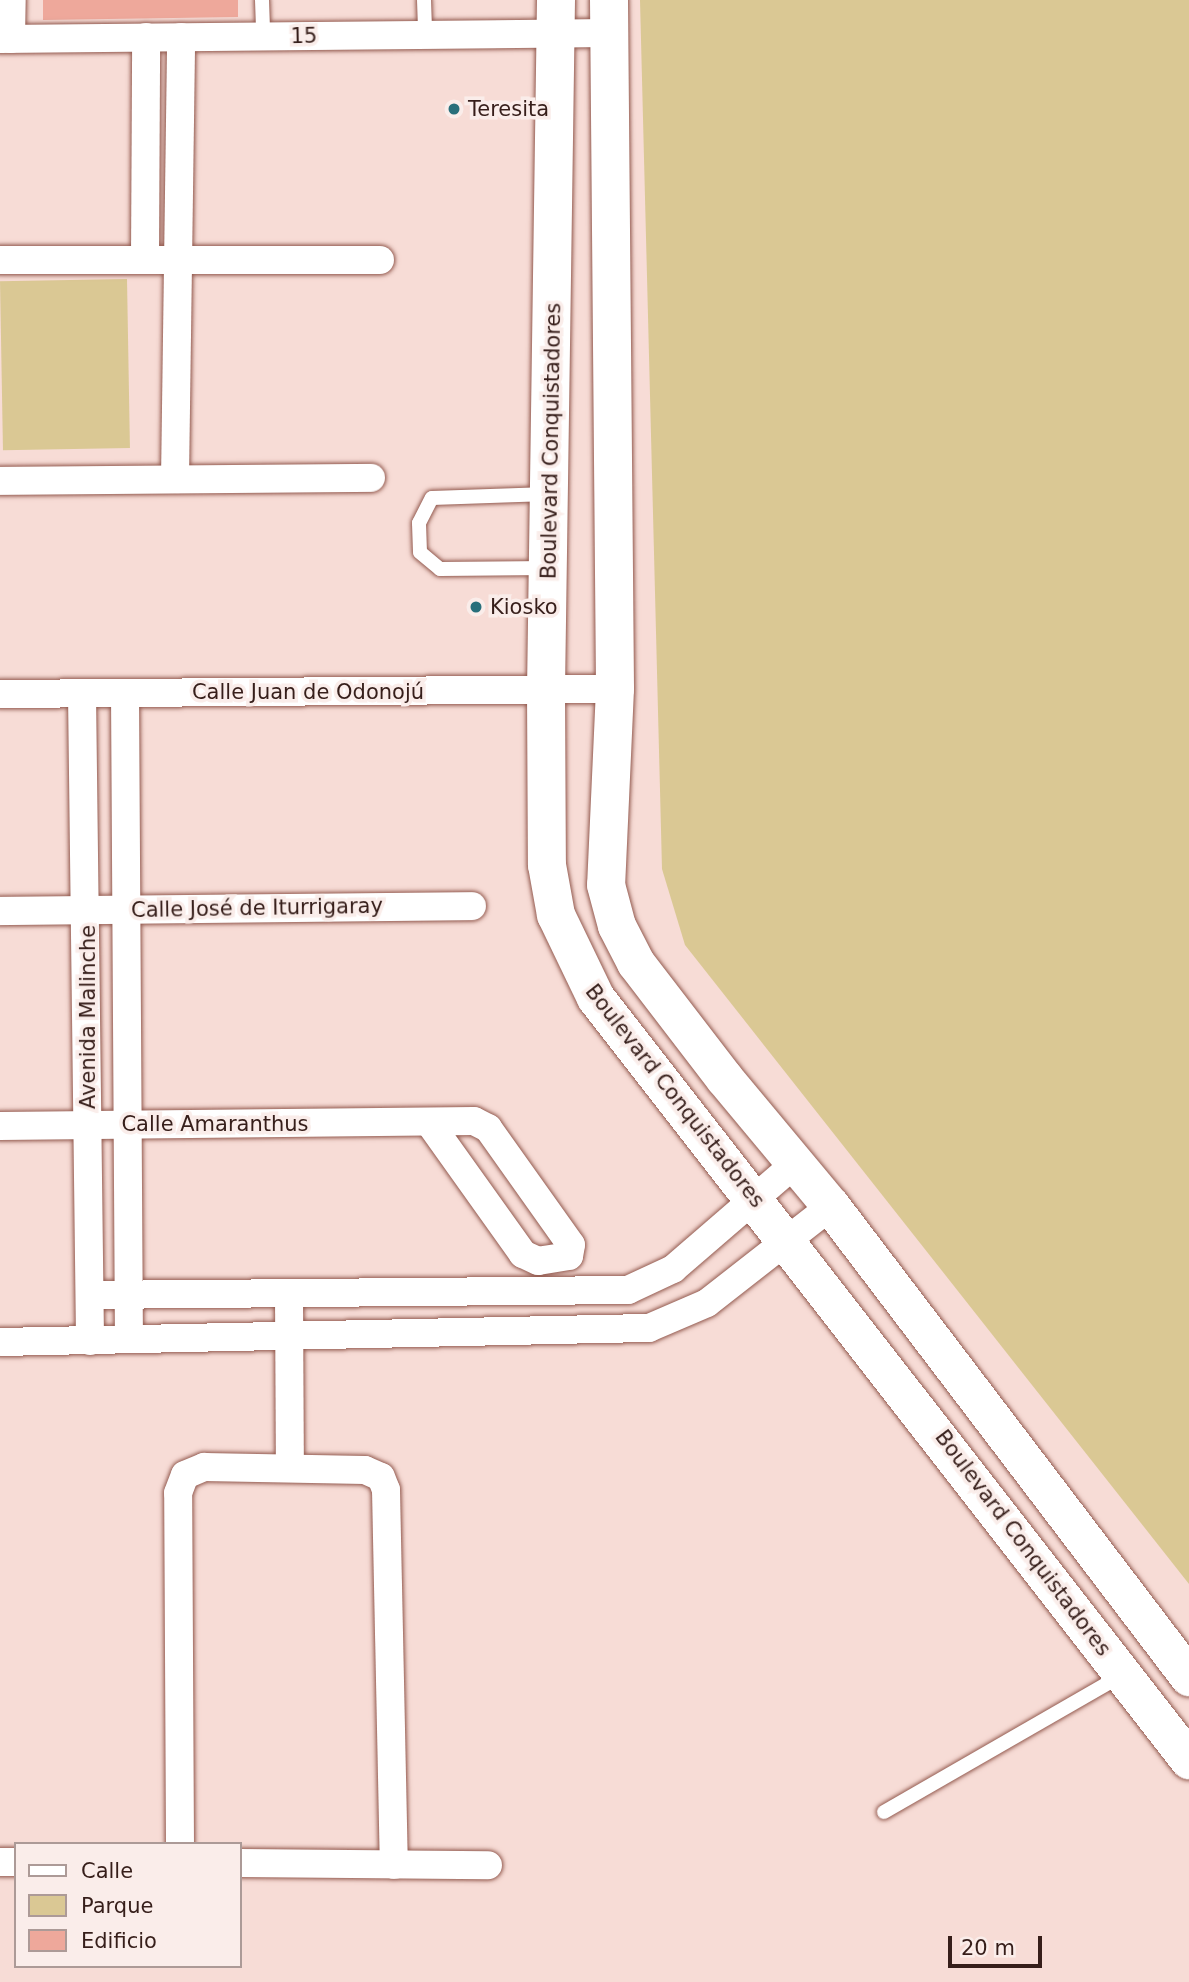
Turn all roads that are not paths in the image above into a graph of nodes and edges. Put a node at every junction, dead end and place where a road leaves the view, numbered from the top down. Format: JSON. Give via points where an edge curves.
{"nodes":[{"id":1,"x":12,"y":0,"type":"edge"},
{"id":2,"x":262,"y":0,"type":"edge"},
{"id":3,"x":424,"y":0,"type":"edge"},
{"id":4,"x":556,"y":17,"type":"edge"},
{"id":5,"x":609,"y":17,"type":"edge"},
{"id":6,"x":425,"y":33,"type":"junction"},
{"id":7,"x":146,"y":37,"type":"junction"},
{"id":8,"x":181,"y":37,"type":"junction"},
{"id":9,"x":263,"y":37,"type":"junction"},
{"id":10,"x":6,"y":39,"type":"edge"},
{"id":11,"x":145,"y":259,"type":"junction"},
{"id":12,"x":177,"y":259,"type":"junction"},
{"id":13,"x":0,"y":260,"type":"edge"},
{"id":14,"x":380,"y":260,"type":"dead end"},
{"id":15,"x":371,"y":478,"type":"dead end"},
{"id":16,"x":175,"y":479,"type":"junction"},
{"id":17,"x":0,"y":481,"type":"edge"},
{"id":18,"x":550,"y":494,"type":"junction"},
{"id":19,"x":549,"y":568,"type":"junction"},
{"id":20,"x":615,"y":689,"type":"junction"},
{"id":21,"x":546,"y":691,"type":"junction"},
{"id":22,"x":82,"y":693,"type":"junction"},
{"id":23,"x":125,"y":693,"type":"junction"},
{"id":24,"x":0,"y":694,"type":"edge"},
{"id":25,"x":472,"y":906,"type":"dead end"},
{"id":26,"x":87,"y":909,"type":"junction"},
{"id":27,"x":124,"y":909,"type":"junction"},
{"id":28,"x":0,"y":911,"type":"edge"},
{"id":29,"x":429,"y":1122,"type":"junction"},
{"id":30,"x":129,"y":1124,"type":"junction"},
{"id":31,"x":88,"y":1125,"type":"junction"},
{"id":32,"x":0,"y":1126,"type":"edge"},
{"id":33,"x":796,"y":1163,"type":"junction"},
{"id":34,"x":757,"y":1200,"type":"junction"},
{"id":35,"x":831,"y":1206,"type":"junction"},
{"id":36,"x":788,"y":1241,"type":"junction"},
{"id":37,"x":628,"y":1290,"type":"junction"},
{"id":38,"x":129,"y":1293,"type":"junction"},
{"id":39,"x":90,"y":1295,"type":"junction"},
{"id":40,"x":289,"y":1295,"type":"junction"},
{"id":41,"x":649,"y":1328,"type":"junction"},
{"id":42,"x":289,"y":1336,"type":"junction"},
{"id":43,"x":129,"y":1339,"type":"junction"},
{"id":44,"x":90,"y":1341,"type":"junction"},
{"id":45,"x":0,"y":1342,"type":"edge"},
{"id":46,"x":290,"y":1468,"type":"junction"},
{"id":47,"x":1124,"y":1674,"type":"junction"},
{"id":48,"x":1189,"y":1677,"type":"edge"},
{"id":49,"x":1189,"y":1760,"type":"edge"},
{"id":50,"x":884,"y":1812,"type":"dead end"},
{"id":51,"x":180,"y":1842,"type":"edge"},
{"id":52,"x":242,"y":1863,"type":"edge"},
{"id":53,"x":394,"y":1865,"type":"junction"},
{"id":54,"x":488,"y":1865,"type":"dead end"}],
"edges":[{"from":1,"to":10,"type":"street"},
{"from":2,"to":9,"type":"lane"},
{"from":3,"to":6,"type":"lane"},
{"from":4,"to":5,"type":"street","name":"15"},
{"from":4,"to":6,"type":"street","name":"15"},
{"from":4,"to":18,"type":"street","name":"Boulevard Conquistadores"},
{"from":5,"to":20,"type":"street"},
{"from":6,"to":9,"type":"street","name":"15"},
{"from":7,"to":8,"type":"street","name":"15"},
{"from":7,"to":10,"type":"street","name":"15"},
{"from":7,"to":11,"type":"street"},
{"from":8,"to":9,"type":"street","name":"15"},
{"from":8,"to":12,"type":"street"},
{"from":11,"to":12,"type":"street"},
{"from":11,"to":13,"type":"street"},
{"from":12,"to":14,"type":"street"},
{"from":12,"to":16,"type":"street"},
{"from":15,"to":16,"type":"street"},
{"from":16,"to":17,"type":"street"},
{"from":18,"to":19,"type":"street","name":"Boulevard Conquistadores"},
{"from":18,"to":19,"type":"lane","via":[[432,498],[419,523],[420,552],[440,569]]},
{"from":19,"to":21,"type":"street","name":"Boulevard Conquistadores"},
{"from":20,"to":21,"type":"street","name":"Calle Juan de Odonojú"},
{"from":20,"to":33,"type":"street","via":[[606,885],[617,926],[636,962],[724,1080]]},
{"from":21,"to":23,"type":"street","name":"Calle Juan de Odonojú"},
{"from":21,"to":34,"type":"street","name":"Boulevard Conquistadores","via":[[547,865],[571,956],[596,998]]},
{"from":22,"to":23,"type":"street","name":"Calle Juan de Odonojú"},
{"from":22,"to":24,"type":"street","name":"Calle Juan de Odonojú"},
{"from":22,"to":26,"type":"street","name":"Avenida Malinche"},
{"from":23,"to":27,"type":"street","name":"Avenida Malinche"},
{"from":25,"to":27,"type":"street","name":"Calle José de Iturrigaray"},
{"from":26,"to":27,"type":"street","name":"Calle José de Iturrigaray"},
{"from":26,"to":28,"type":"street","name":"Calle José de Iturrigaray"},
{"from":26,"to":31,"type":"street","name":"Avenida Malinche"},
{"from":27,"to":30,"type":"street","name":"Avenida Malinche"},
{"from":29,"to":29,"type":"street","name":"Calle Amaranthus","via":[[474,1121],[488,1128],[571,1245],[569,1256],[528,1259]]},
{"from":29,"to":30,"type":"street","name":"Calle Amaranthus"},
{"from":30,"to":31,"type":"street","name":"Calle Amaranthus"},
{"from":30,"to":38,"type":"street","name":"Avenida Malinche"},
{"from":31,"to":32,"type":"street","name":"Calle Amaranthus"},
{"from":31,"to":39,"type":"street","name":"Avenida Malinche"},
{"from":33,"to":34,"type":"street"},
{"from":33,"to":35,"type":"street"},
{"from":34,"to":36,"type":"street","name":"Boulevard Conquistadores"},
{"from":34,"to":37,"type":"street","via":[[673,1269]]},
{"from":35,"to":36,"type":"street"},
{"from":35,"to":48,"type":"street"},
{"from":36,"to":41,"type":"street","via":[[707,1303]]},
{"from":36,"to":47,"type":"street","name":"Boulevard Conquistadores"},
{"from":37,"to":40,"type":"street"},
{"from":37,"to":41,"type":"street"},
{"from":38,"to":39,"type":"street"},
{"from":38,"to":40,"type":"street"},
{"from":38,"to":43,"type":"street","name":"Avenida Malinche"},
{"from":39,"to":44,"type":"street","name":"Avenida Malinche"},
{"from":40,"to":42,"type":"street"},
{"from":41,"to":42,"type":"street"},
{"from":42,"to":43,"type":"street"},
{"from":42,"to":46,"type":"street"},
{"from":43,"to":44,"type":"street"},
{"from":44,"to":45,"type":"street"},
{"from":46,"to":51,"type":"street","via":[[204,1467],[185,1475],[178,1493]]},
{"from":46,"to":53,"type":"street","via":[[365,1471],[381,1477],[386,1490]]},
{"from":47,"to":49,"type":"street","name":"Boulevard Conquistadores"},
{"from":47,"to":50,"type":"lane"},
{"from":52,"to":53,"type":"street"},
{"from":53,"to":54,"type":"street"}]}
